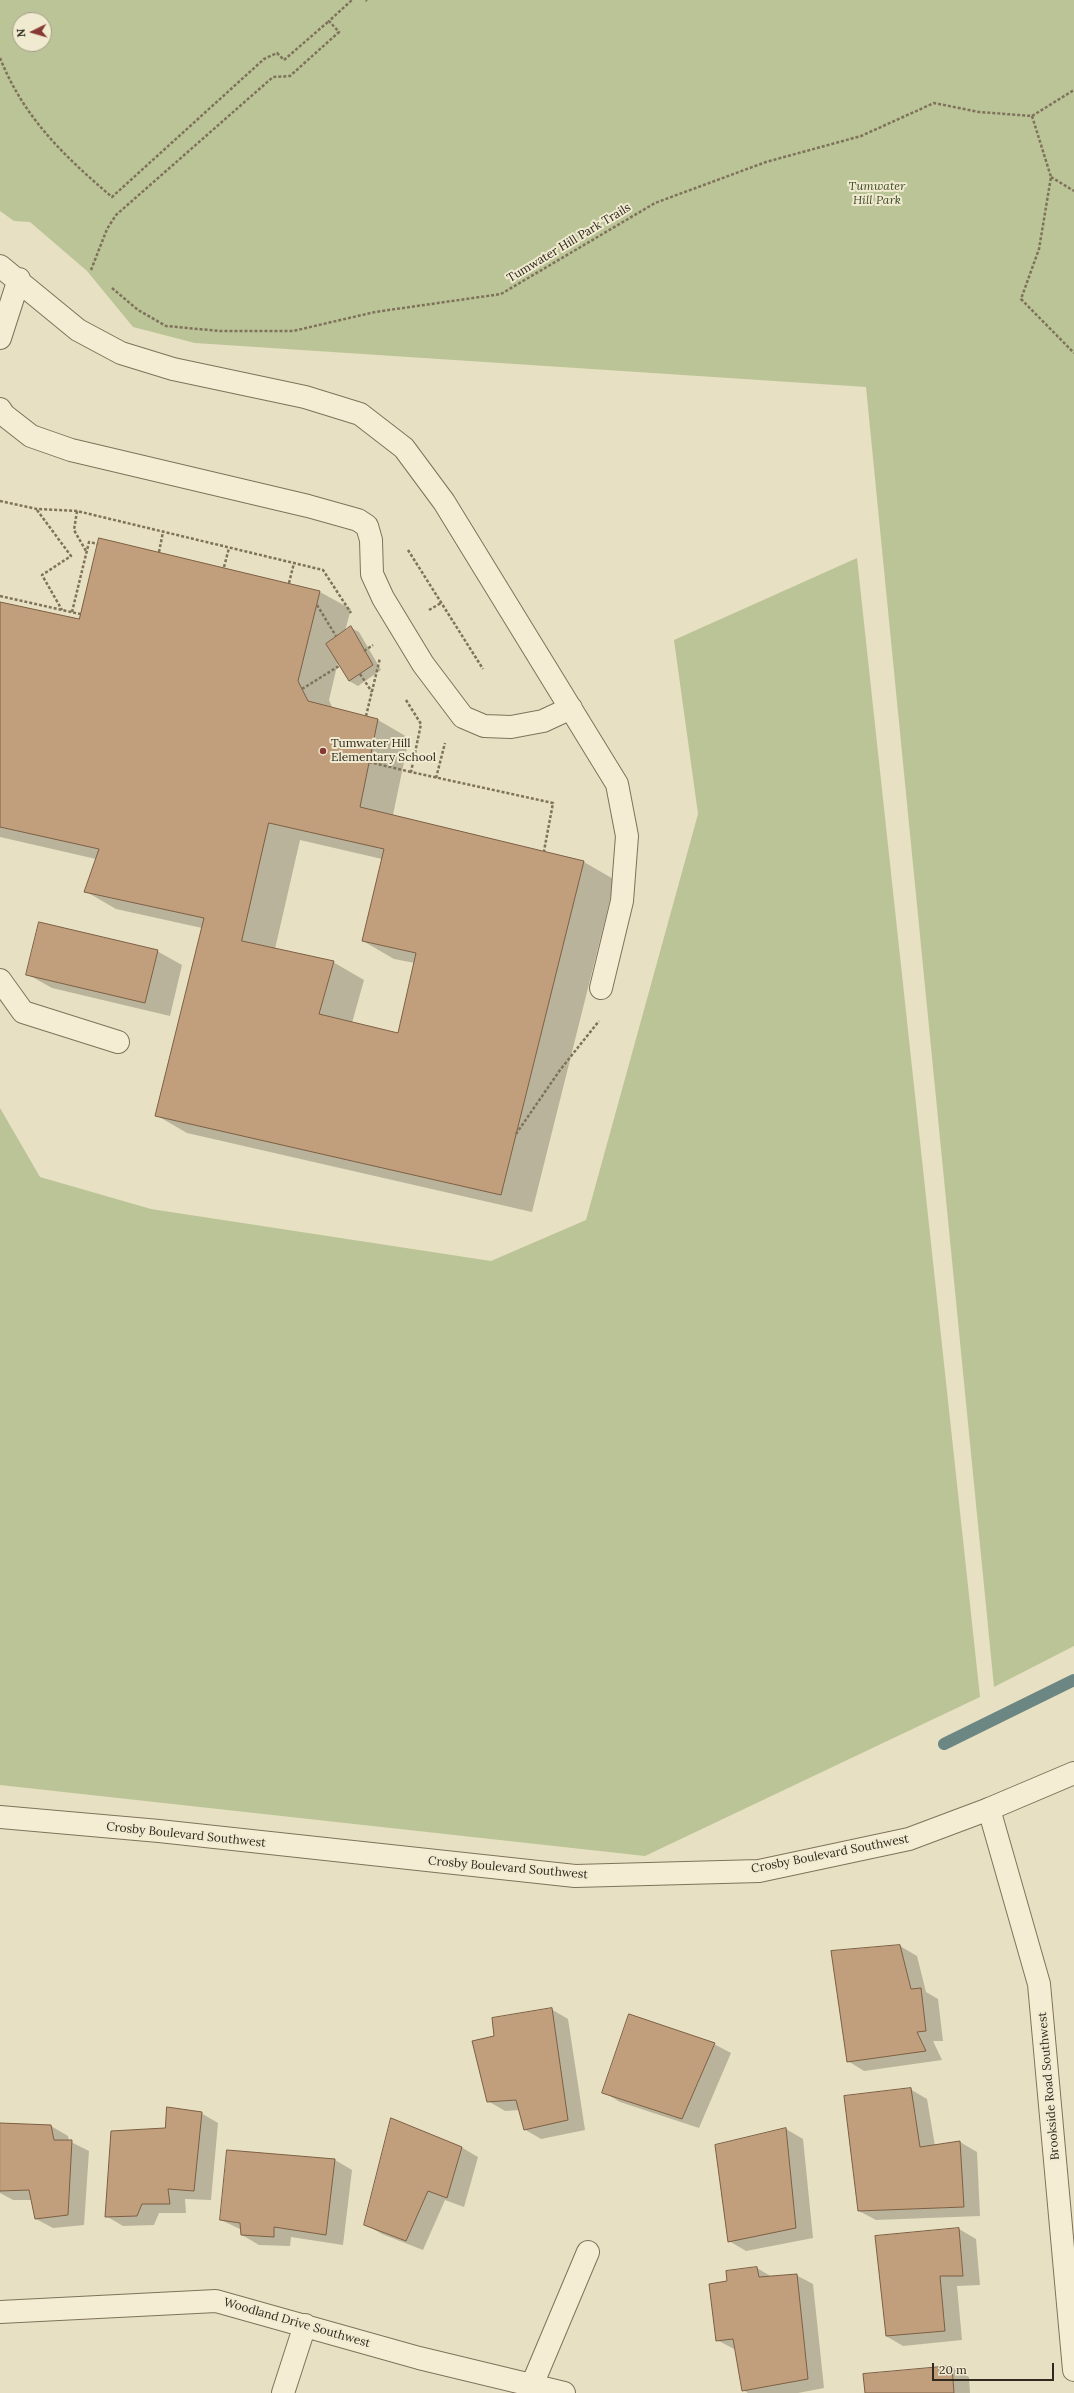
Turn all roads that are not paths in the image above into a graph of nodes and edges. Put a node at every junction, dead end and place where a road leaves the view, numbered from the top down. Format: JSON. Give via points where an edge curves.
{"nodes":[{"id":1,"x":0,"y":266,"type":"edge"},
{"id":2,"x":19,"y":279,"type":"junction"},
{"id":3,"x":0,"y":338,"type":"edge"},
{"id":4,"x":0,"y":409,"type":"edge"},
{"id":5,"x":572,"y":708,"type":"junction"},
{"id":6,"x":0,"y":980,"type":"edge"},
{"id":7,"x":601,"y":988,"type":"dead end"},
{"id":8,"x":118,"y":1042,"type":"dead end"},
{"id":9,"x":1074,"y":1773,"type":"edge"},
{"id":10,"x":989,"y":1809,"type":"junction"},
{"id":11,"x":0,"y":1817,"type":"edge"},
{"id":12,"x":588,"y":2252,"type":"dead end"},
{"id":13,"x":0,"y":2312,"type":"edge"},
{"id":14,"x":304,"y":2326,"type":"junction"},
{"id":15,"x":1074,"y":2370,"type":"edge"},
{"id":16,"x":532,"y":2385,"type":"junction"},
{"id":17,"x":283,"y":2393,"type":"edge"},
{"id":18,"x":564,"y":2393,"type":"edge"}],
"edges":[{"from":1,"to":2,"type":"street"},
{"from":2,"to":3,"type":"street"},
{"from":2,"to":5,"type":"street","via":[[47,306],[78,330],[121,353],[173,369],[305,397],[360,414],[373,423],[404,448],[444,502]]},
{"from":4,"to":5,"type":"street","via":[[31,436],[71,450],[358,520],[367,526],[371,540],[372,574],[383,598],[423,664],[463,717],[484,726],[511,728],[543,720]]},
{"from":5,"to":7,"type":"street","via":[[617,784],[627,836],[622,901]]},
{"from":6,"to":8,"type":"street","via":[[23,1012]]},
{"from":9,"to":10,"type":"street","name":"Crosby Boulevard Southwest"},
{"from":10,"to":11,"type":"street","name":"Crosby Boulevard Southwest","via":[[908,1839],[759,1871],[575,1876],[159,1831]]},
{"from":10,"to":15,"type":"street","name":"Brookside Road Southwest","via":[[1039,1984]]},
{"from":12,"to":16,"type":"street"},
{"from":13,"to":14,"type":"street","name":"Woodland Drive Southwest","via":[[216,2301]]},
{"from":14,"to":16,"type":"street","name":"Woodland Drive Southwest","via":[[419,2358]]},
{"from":14,"to":17,"type":"street"},
{"from":16,"to":18,"type":"street","name":"Woodland Drive Southwest"}]}
